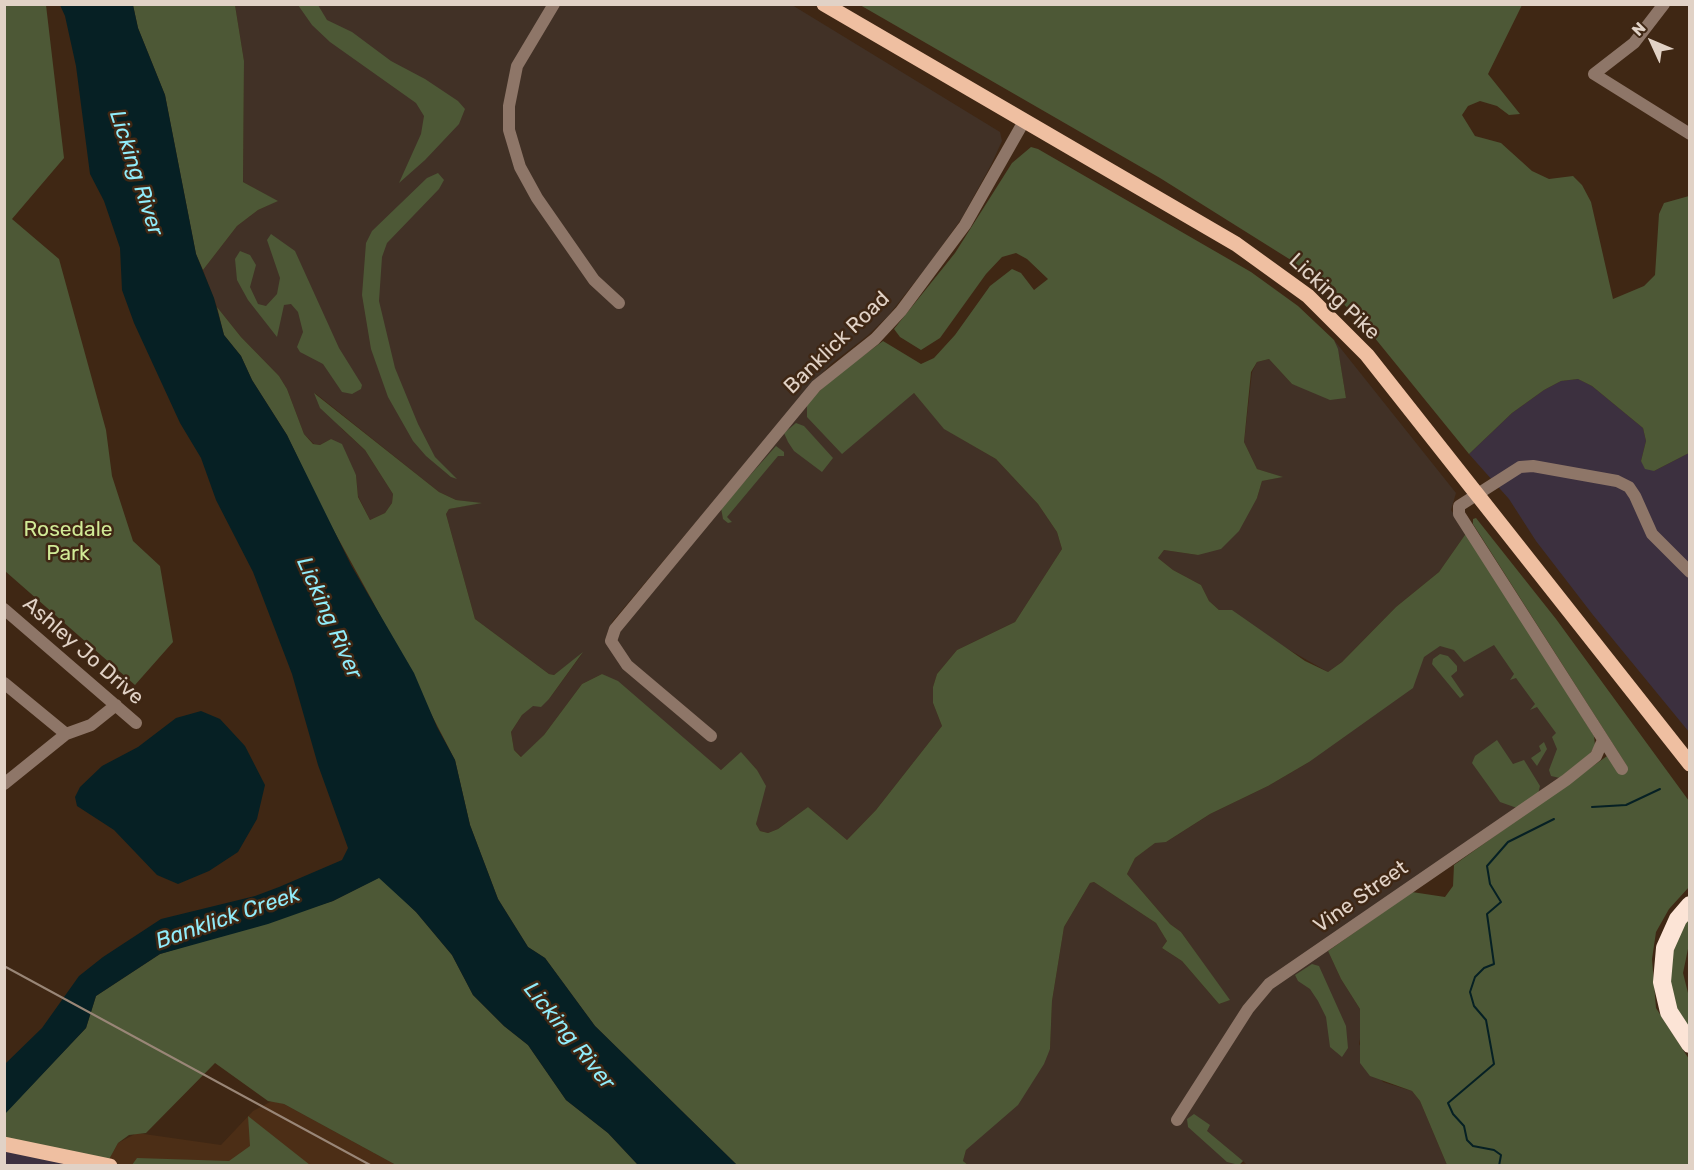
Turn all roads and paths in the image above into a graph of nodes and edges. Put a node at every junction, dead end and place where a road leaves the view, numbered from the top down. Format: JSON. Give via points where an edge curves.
{"nodes":[{"id":1,"x":554,"y":4,"type":"edge"},
{"id":2,"x":824,"y":4,"type":"edge"},
{"id":3,"x":1664,"y":4,"type":"edge"},
{"id":4,"x":1023,"y":123,"type":"junction"},
{"id":5,"x":1689,"y":134,"type":"edge"},
{"id":6,"x":619,"y":303,"type":"dead end"},
{"id":7,"x":1477,"y":493,"type":"junction"},
{"id":8,"x":1689,"y":572,"type":"edge"},
{"id":9,"x":4,"y":609,"type":"edge"},
{"id":10,"x":4,"y":683,"type":"edge"},
{"id":11,"x":116,"y":705,"type":"junction"},
{"id":12,"x":136,"y":723,"type":"dead end"},
{"id":13,"x":66,"y":734,"type":"junction"},
{"id":14,"x":711,"y":736,"type":"dead end"},
{"id":15,"x":1603,"y":740,"type":"junction"},
{"id":16,"x":1689,"y":764,"type":"edge"},
{"id":17,"x":1622,"y":769,"type":"dead end"},
{"id":18,"x":6,"y":780,"type":"edge"},
{"id":19,"x":1689,"y":905,"type":"edge"},
{"id":20,"x":1689,"y":1044,"type":"edge"},
{"id":21,"x":1177,"y":1120,"type":"dead end"},
{"id":22,"x":4,"y":1144,"type":"edge"},
{"id":23,"x":107,"y":1165,"type":"edge"}],
"edges":[{"from":1,"to":6,"type":"street","via":[[517,66],[508,130],[520,166],[537,198],[594,280]]},
{"from":2,"to":4,"type":"main road","name":"Licking Pike"},
{"from":3,"to":5,"type":"street","via":[[1634,43],[1594,74]]},
{"from":4,"to":7,"type":"main road","name":"Licking Pike","via":[[1236,244],[1294,284],[1367,355]]},
{"from":4,"to":14,"type":"street","name":"Banklick Road","via":[[965,225],[901,311],[874,339],[816,386],[621,618],[611,636],[614,648],[627,665]]},
{"from":7,"to":8,"type":"street","via":[[1509,472],[1533,466],[1617,481],[1635,496],[1652,534]]},
{"from":7,"to":15,"type":"street","via":[[1459,506],[1459,514]]},
{"from":7,"to":16,"type":"main road","name":"Licking Pike"},
{"from":9,"to":11,"type":"street","name":"Ashley Jo Drive"},
{"from":10,"to":13,"type":"street"},
{"from":11,"to":12,"type":"street","name":"Ashley Jo Drive"},
{"from":11,"to":13,"type":"street","via":[[91,725]]},
{"from":13,"to":18,"type":"street"},
{"from":15,"to":17,"type":"street"},
{"from":15,"to":21,"type":"street","name":"Vine Street","via":[[1596,756],[1574,775],[1269,984],[1248,1009]]},
{"from":19,"to":20,"type":"highway","via":[[1665,948],[1662,982],[1670,1012]]},
{"from":22,"to":23,"type":"main road"}]}
